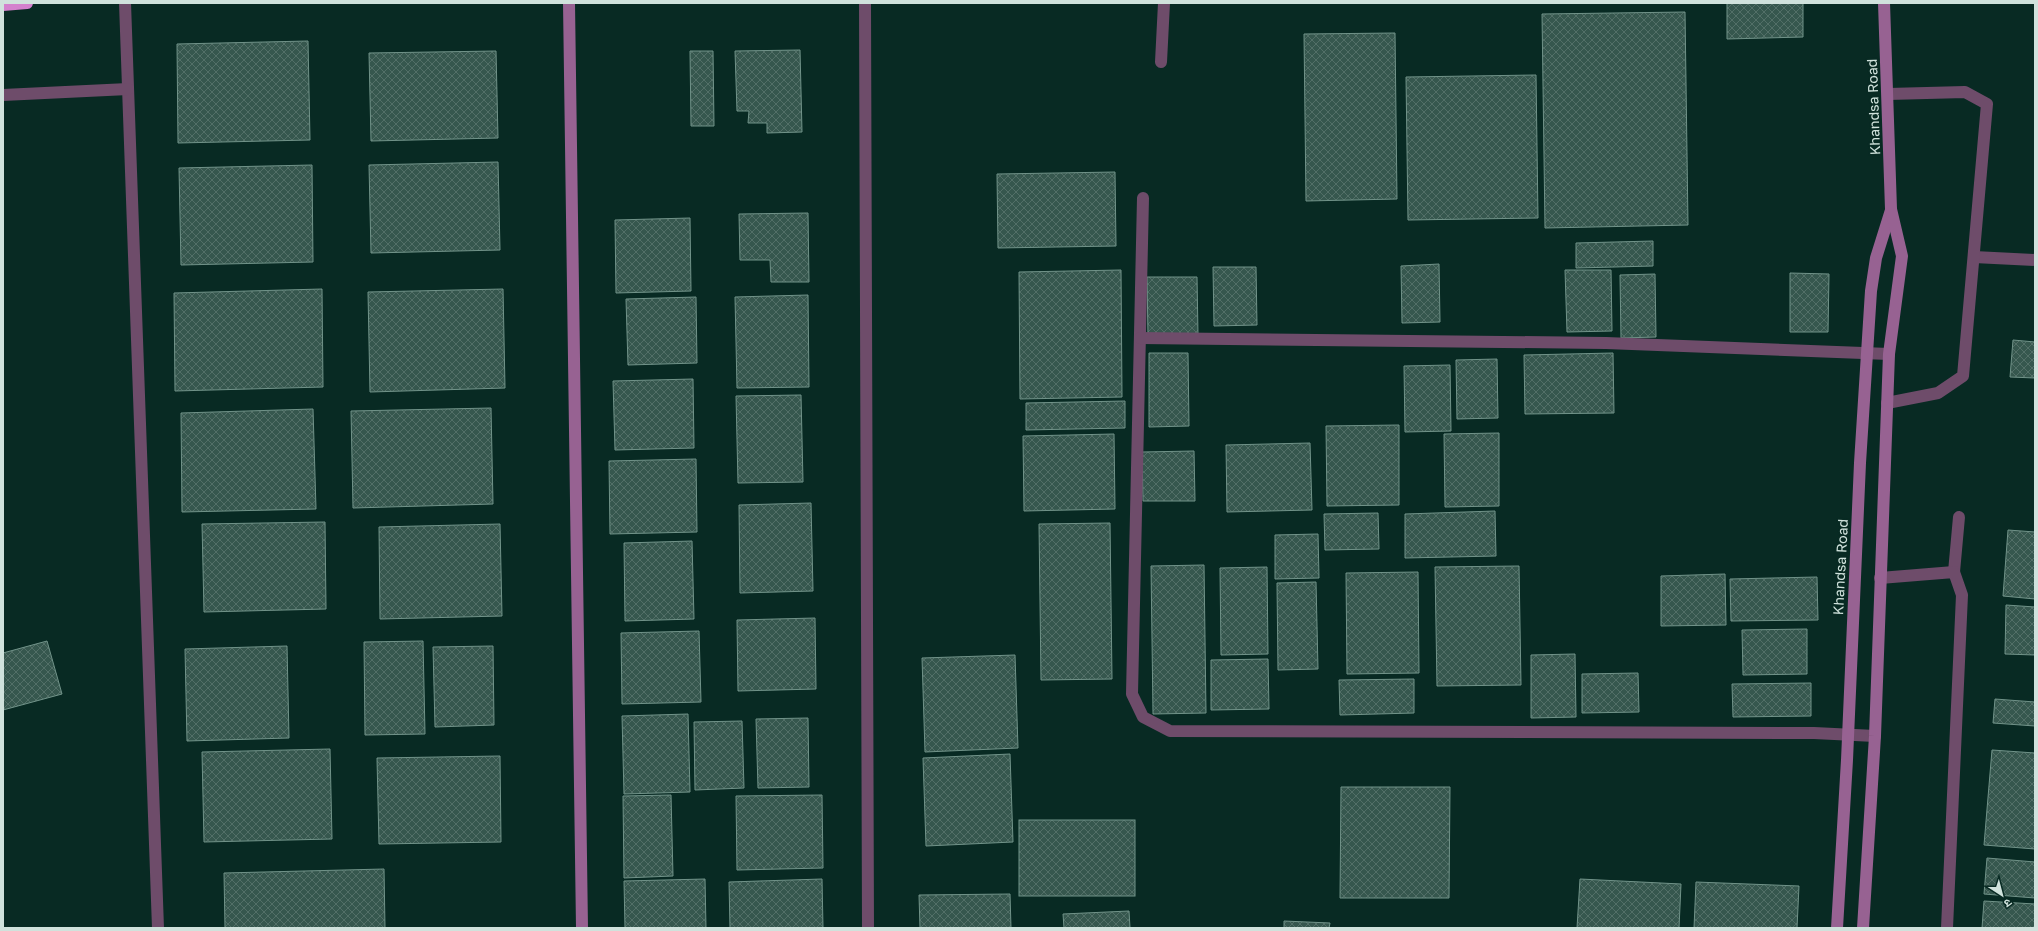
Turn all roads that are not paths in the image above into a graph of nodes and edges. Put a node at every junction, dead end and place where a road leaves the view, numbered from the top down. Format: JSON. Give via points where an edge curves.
{"nodes":[{"id":1,"x":26,"y":3,"type":"edge"},
{"id":2,"x":125,"y":3,"type":"edge"},
{"id":3,"x":568,"y":3,"type":"edge"},
{"id":4,"x":865,"y":3,"type":"edge"},
{"id":5,"x":1164,"y":3,"type":"edge"},
{"id":6,"x":1884,"y":3,"type":"edge"},
{"id":7,"x":3,"y":4,"type":"edge"},
{"id":8,"x":1161,"y":62,"type":"dead end"},
{"id":9,"x":128,"y":89,"type":"junction"},
{"id":10,"x":1888,"y":94,"type":"junction"},
{"id":11,"x":3,"y":95,"type":"edge"},
{"id":12,"x":1142,"y":198,"type":"dead end"},
{"id":13,"x":1891,"y":209,"type":"junction"},
{"id":14,"x":1974,"y":257,"type":"junction"},
{"id":15,"x":2035,"y":260,"type":"edge"},
{"id":16,"x":1140,"y":338,"type":"junction"},
{"id":17,"x":1866,"y":352,"type":"junction"},
{"id":18,"x":1889,"y":354,"type":"junction"},
{"id":19,"x":1887,"y":403,"type":"junction"},
{"id":20,"x":1959,"y":517,"type":"dead end"},
{"id":21,"x":1954,"y":572,"type":"junction"},
{"id":22,"x":1880,"y":578,"type":"junction"},
{"id":23,"x":1848,"y":734,"type":"junction"},
{"id":24,"x":1875,"y":736,"type":"junction"},
{"id":25,"x":158,"y":928,"type":"edge"},
{"id":26,"x":582,"y":928,"type":"edge"},
{"id":27,"x":868,"y":928,"type":"edge"},
{"id":28,"x":1837,"y":928,"type":"edge"},
{"id":29,"x":1863,"y":928,"type":"edge"},
{"id":30,"x":1947,"y":928,"type":"edge"}],
"edges":[{"from":1,"to":7,"type":"highway"},
{"from":2,"to":9,"type":"street"},
{"from":3,"to":26,"type":"street"},
{"from":4,"to":27,"type":"street"},
{"from":5,"to":8,"type":"street"},
{"from":6,"to":10,"type":"street","name":"Khandsa Road"},
{"from":9,"to":11,"type":"street"},
{"from":9,"to":25,"type":"street"},
{"from":10,"to":13,"type":"street","name":"Khandsa Road"},
{"from":10,"to":14,"type":"street","via":[[1965,92],[1987,104]]},
{"from":12,"to":16,"type":"street"},
{"from":13,"to":17,"type":"street","name":"Khandsa Road","via":[[1876,258]]},
{"from":13,"to":18,"type":"street","name":"Khandsa Road","via":[[1902,256]]},
{"from":14,"to":15,"type":"street"},
{"from":14,"to":19,"type":"street","via":[[1963,376],[1938,394]]},
{"from":16,"to":17,"type":"street","via":[[1606,343]]},
{"from":16,"to":23,"type":"street","via":[[1132,694],[1143,717],[1170,731]]},
{"from":17,"to":18,"type":"street"},
{"from":17,"to":23,"type":"street","name":"Khandsa Road"},
{"from":18,"to":19,"type":"street","name":"Khandsa Road"},
{"from":19,"to":22,"type":"street","name":"Khandsa Road"},
{"from":20,"to":21,"type":"street"},
{"from":21,"to":22,"type":"street"},
{"from":21,"to":30,"type":"street","via":[[1962,595]]},
{"from":22,"to":24,"type":"street","name":"Khandsa Road"},
{"from":23,"to":24,"type":"street"},
{"from":23,"to":28,"type":"street","name":"Khandsa Road"},
{"from":24,"to":29,"type":"street","name":"Khandsa Road"}]}
